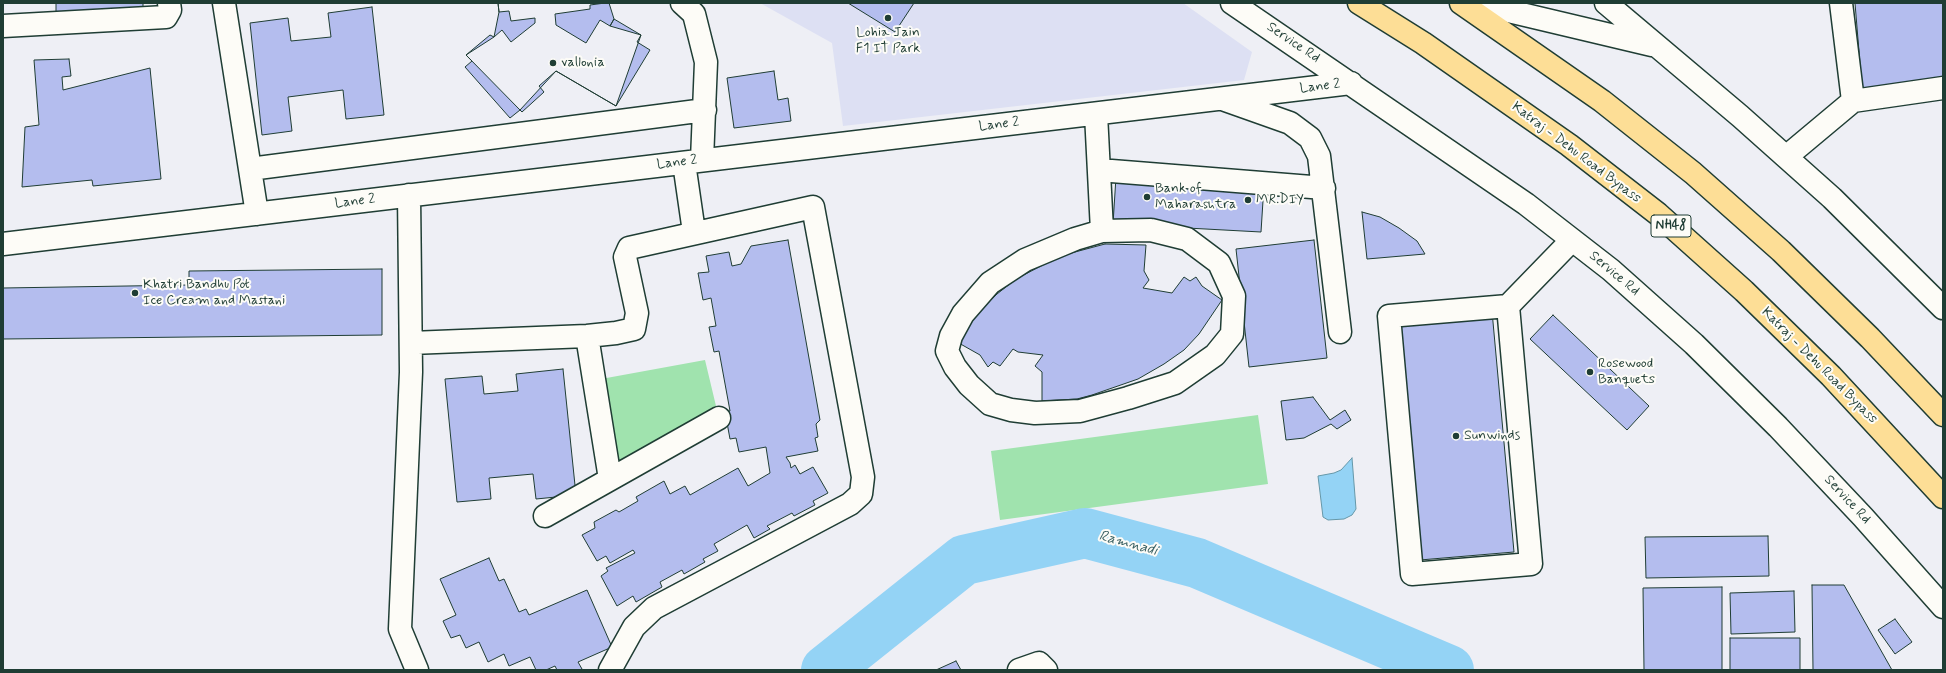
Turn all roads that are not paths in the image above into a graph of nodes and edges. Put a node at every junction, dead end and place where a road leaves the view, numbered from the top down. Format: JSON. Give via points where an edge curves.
{"nodes":[{"id":1,"x":169,"y":3,"type":"edge"},
{"id":2,"x":224,"y":3,"type":"edge"},
{"id":3,"x":682,"y":3,"type":"edge"},
{"id":4,"x":1232,"y":3,"type":"edge"},
{"id":5,"x":1359,"y":3,"type":"edge"},
{"id":6,"x":1461,"y":3,"type":"edge"},
{"id":7,"x":1475,"y":3,"type":"edge"},
{"id":8,"x":1606,"y":3,"type":"edge"},
{"id":9,"x":1841,"y":3,"type":"edge"},
{"id":10,"x":3,"y":26,"type":"edge"},
{"id":11,"x":1655,"y":46,"type":"junction"},
{"id":12,"x":1350,"y":83,"type":"junction"},
{"id":13,"x":1943,"y":88,"type":"edge"},
{"id":14,"x":1221,"y":99,"type":"junction"},
{"id":15,"x":1853,"y":101,"type":"junction"},
{"id":16,"x":705,"y":110,"type":"junction"},
{"id":17,"x":1096,"y":114,"type":"junction"},
{"id":18,"x":1786,"y":157,"type":"junction"},
{"id":19,"x":693,"y":162,"type":"junction"},
{"id":20,"x":250,"y":169,"type":"junction"},
{"id":21,"x":1100,"y":170,"type":"junction"},
{"id":22,"x":1324,"y":188,"type":"junction"},
{"id":23,"x":409,"y":195,"type":"junction"},
{"id":24,"x":257,"y":214,"type":"junction"},
{"id":25,"x":1102,"y":231,"type":"junction"},
{"id":26,"x":694,"y":232,"type":"junction"},
{"id":27,"x":1572,"y":240,"type":"junction"},
{"id":28,"x":3,"y":244,"type":"edge"},
{"id":29,"x":1508,"y":306,"type":"junction"},
{"id":30,"x":1943,"y":308,"type":"edge"},
{"id":31,"x":1340,"y":332,"type":"dead end"},
{"id":32,"x":587,"y":336,"type":"junction"},
{"id":33,"x":411,"y":343,"type":"junction"},
{"id":34,"x":1943,"y":415,"type":"edge"},
{"id":35,"x":719,"y":418,"type":"dead end"},
{"id":36,"x":610,"y":479,"type":"junction"},
{"id":37,"x":1943,"y":497,"type":"edge"},
{"id":38,"x":545,"y":516,"type":"dead end"},
{"id":39,"x":1943,"y":607,"type":"edge"},
{"id":40,"x":417,"y":670,"type":"edge"},
{"id":41,"x":610,"y":670,"type":"edge"},
{"id":42,"x":1018,"y":670,"type":"edge"},
{"id":43,"x":1046,"y":670,"type":"edge"}],
"edges":[{"from":1,"to":10,"type":"street","via":[[170,10],[166,17]]},
{"from":2,"to":20,"type":"street"},
{"from":3,"to":16,"type":"street","via":[[694,14],[706,62]]},
{"from":4,"to":12,"type":"street","name":"Service Rd"},
{"from":5,"to":37,"type":"highway","name":"Katraj - Dehu Road Bypass","number":"NH48","via":[[1423,43],[1569,145],[1658,214],[1744,291],[1831,376]]},
{"from":6,"to":34,"type":"highway","via":[[1602,101],[1693,173],[1781,251],[1870,338]]},
{"from":7,"to":11,"type":"street"},
{"from":8,"to":11,"type":"street"},
{"from":9,"to":15,"type":"street"},
{"from":11,"to":18,"type":"street"},
{"from":12,"to":14,"type":"street","name":"Lane 2"},
{"from":12,"to":27,"type":"street","name":"Service Rd","via":[[1526,204]]},
{"from":13,"to":15,"type":"street"},
{"from":14,"to":17,"type":"street","name":"Lane 2"},
{"from":14,"to":22,"type":"street","via":[[1290,123],[1310,138],[1319,156]]},
{"from":15,"to":18,"type":"street"},
{"from":16,"to":19,"type":"street"},
{"from":16,"to":20,"type":"street"},
{"from":17,"to":19,"type":"street","name":"Lane 2"},
{"from":17,"to":21,"type":"street"},
{"from":18,"to":30,"type":"street","via":[[1832,198]]},
{"from":19,"to":23,"type":"street","name":"Lane 2"},
{"from":19,"to":26,"type":"street"},
{"from":20,"to":24,"type":"street"},
{"from":21,"to":22,"type":"street"},
{"from":21,"to":25,"type":"street"},
{"from":22,"to":31,"type":"street"},
{"from":23,"to":24,"type":"street","name":"Lane 2"},
{"from":23,"to":33,"type":"street"},
{"from":24,"to":28,"type":"street","name":"Lane 2"},
{"from":25,"to":25,"type":"street","via":[[1075,239],[1025,260],[990,283],[964,314],[947,351],[969,385],[990,404],[1035,414],[1080,411],[1128,398],[1175,383],[1215,355],[1232,334],[1234,296],[1219,263],[1187,239],[1151,230]]},
{"from":26,"to":32,"type":"street","via":[[629,248],[625,257],[637,313],[634,329]]},
{"from":26,"to":41,"type":"street","via":[[813,207],[863,477],[861,494],[850,504],[654,608],[634,627]]},
{"from":27,"to":29,"type":"street"},
{"from":27,"to":39,"type":"street","name":"Service Rd","via":[[1611,270],[1694,344],[1778,427]]},
{"from":29,"to":29,"type":"street","via":[[1531,564],[1412,574],[1389,316]]},
{"from":32,"to":33,"type":"street"},
{"from":32,"to":36,"type":"street"},
{"from":33,"to":40,"type":"street","via":[[400,629]]},
{"from":35,"to":36,"type":"street"},
{"from":36,"to":38,"type":"street"},
{"from":42,"to":43,"type":"street","via":[[1039,663]]}]}
